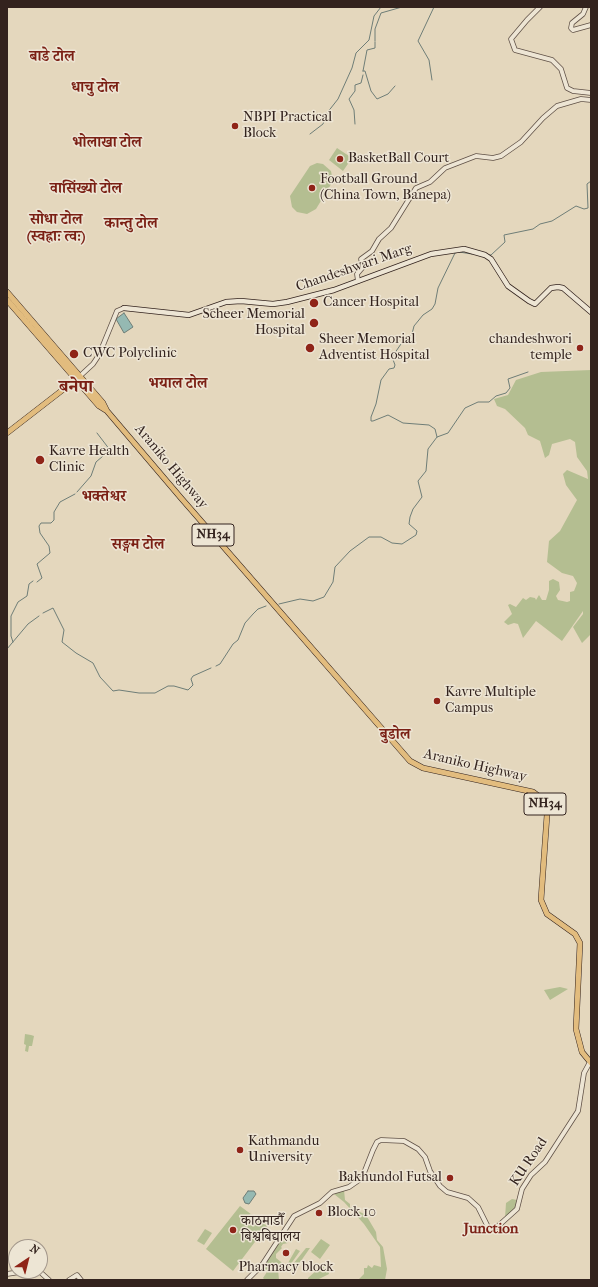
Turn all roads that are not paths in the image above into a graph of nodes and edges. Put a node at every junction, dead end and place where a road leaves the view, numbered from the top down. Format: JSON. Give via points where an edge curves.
{"nodes":[{"id":1,"x":540,"y":7,"type":"edge"},
{"id":2,"x":586,"y":7,"type":"edge"},
{"id":3,"x":591,"y":25,"type":"edge"},
{"id":4,"x":591,"y":93,"type":"edge"},
{"id":5,"x":591,"y":100,"type":"edge"},
{"id":6,"x":358,"y":281,"type":"junction"},
{"id":7,"x":7,"y":292,"type":"edge"},
{"id":8,"x":7,"y":300,"type":"edge"},
{"id":9,"x":124,"y":308,"type":"joint"},
{"id":10,"x":591,"y":312,"type":"edge"},
{"id":11,"x":78,"y":377,"type":"junction"},
{"id":12,"x":7,"y":433,"type":"edge"},
{"id":13,"x":590,"y":1062,"type":"edge"},
{"id":14,"x":69,"y":1280,"type":"edge"},
{"id":15,"x":81,"y":1280,"type":"edge"},
{"id":16,"x":247,"y":1280,"type":"edge"}],
"edges":[{"from":1,"to":4,"type":"street","via":[[511,39],[515,50],[552,60],[563,72],[567,88]]},
{"from":2,"to":3,"type":"street","via":[[571,28],[574,30]]},
{"from":5,"to":6,"type":"street","via":[[581,99],[557,106],[521,142],[501,156],[476,156],[445,168],[430,182],[416,188],[391,228],[372,251],[361,259],[363,268],[357,272]]},
{"from":6,"to":9,"type":"main road","name":"Chandeshwari Marg","via":[[287,302],[226,302],[189,315]]},
{"from":6,"to":10,"type":"main road","name":"Chandeshwari Marg","via":[[431,254],[464,249],[491,259],[508,286],[529,302],[535,304],[551,288],[558,287],[563,288]]},
{"from":7,"to":11,"type":"main road","name":"Araniko Highway","number":"NH34"},
{"from":8,"to":11,"type":"main road","name":"Araniko Highway","number":"NH34"},
{"from":9,"to":11,"type":"street","name":"Chandeshwari Marg","via":[[117,311],[99,355]]},
{"from":11,"to":12,"type":"main road"},
{"from":11,"to":13,"type":"main road","name":"Araniko Highway","number":"NH34","via":[[100,406],[410,760],[422,768],[533,792],[541,798],[547,807],[541,900],[547,914],[575,934],[580,943],[576,1029],[582,1052]]},
{"from":13,"to":16,"type":"street","name":"KU Road","via":[[584,1073],[578,1112],[545,1162],[531,1174],[522,1188],[517,1209],[497,1227],[488,1227],[478,1207],[468,1198],[448,1192],[440,1186],[421,1152],[404,1141],[380,1140],[373,1150],[362,1178],[349,1187],[330,1194],[320,1203],[291,1219],[266,1260]]},
{"from":14,"to":15,"type":"street","via":[[76,1275]]}]}
